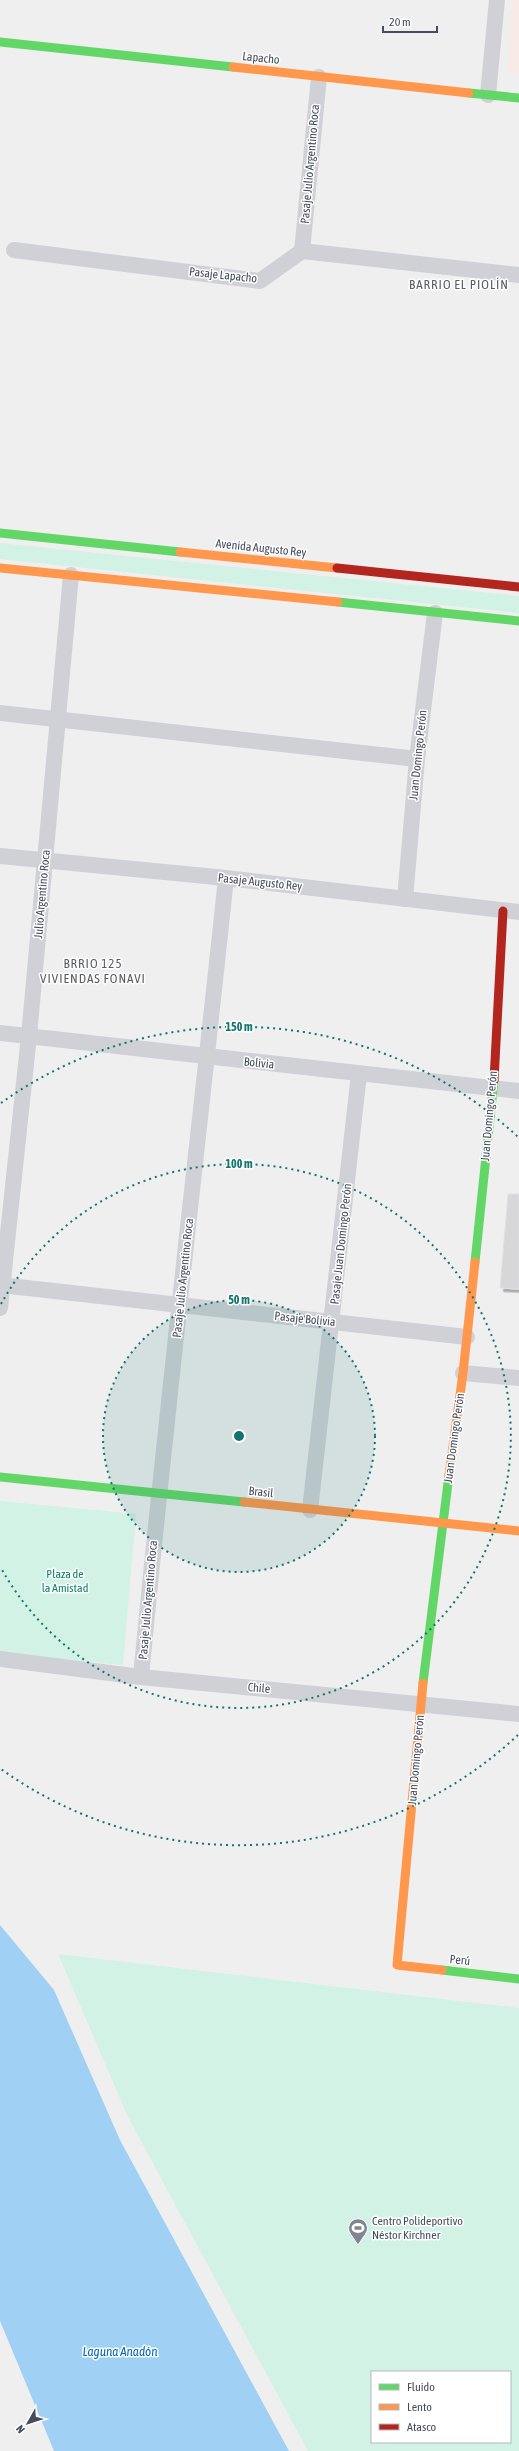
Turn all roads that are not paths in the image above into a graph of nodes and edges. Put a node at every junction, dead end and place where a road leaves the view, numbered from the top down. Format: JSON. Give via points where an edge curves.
{"nodes":[{"id":1,"x":497,"y":0,"type":"edge"},
{"id":2,"x":0,"y":42,"type":"edge"},
{"id":3,"x":319,"y":77,"type":"junction"},
{"id":4,"x":488,"y":95,"type":"junction"},
{"id":5,"x":519,"y":98,"type":"edge"},
{"id":6,"x":14,"y":250,"type":"dead end"},
{"id":7,"x":302,"y":251,"type":"junction"},
{"id":8,"x":519,"y":275,"type":"edge"},
{"id":9,"x":0,"y":533,"type":"edge"},
{"id":10,"x":0,"y":568,"type":"edge"},
{"id":11,"x":71,"y":575,"type":"junction"},
{"id":12,"x":519,"y":588,"type":"edge"},
{"id":13,"x":435,"y":613,"type":"junction"},
{"id":14,"x":519,"y":621,"type":"edge"},
{"id":15,"x":0,"y":713,"type":"edge"},
{"id":16,"x":57,"y":719,"type":"junction"},
{"id":17,"x":417,"y":759,"type":"junction"},
{"id":18,"x":0,"y":856,"type":"edge"},
{"id":19,"x":45,"y":860,"type":"junction"},
{"id":20,"x":226,"y":878,"type":"junction"},
{"id":21,"x":405,"y":898,"type":"junction"},
{"id":22,"x":503,"y":910,"type":"junction"},
{"id":23,"x":519,"y":912,"type":"edge"},
{"id":24,"x":0,"y":1033,"type":"edge"},
{"id":25,"x":29,"y":1036,"type":"junction"},
{"id":26,"x":207,"y":1058,"type":"junction"},
{"id":27,"x":359,"y":1074,"type":"junction"},
{"id":28,"x":493,"y":1089,"type":"junction"},
{"id":29,"x":519,"y":1091,"type":"edge"},
{"id":30,"x":1,"y":1285,"type":"edge"},
{"id":31,"x":181,"y":1306,"type":"junction"},
{"id":32,"x":0,"y":1308,"type":"edge"},
{"id":33,"x":333,"y":1322,"type":"junction"},
{"id":34,"x":467,"y":1337,"type":"junction"},
{"id":35,"x":464,"y":1372,"type":"junction"},
{"id":36,"x":519,"y":1378,"type":"edge"},
{"id":37,"x":0,"y":1477,"type":"edge"},
{"id":38,"x":158,"y":1494,"type":"junction"},
{"id":39,"x":310,"y":1510,"type":"junction"},
{"id":40,"x":442,"y":1523,"type":"junction"},
{"id":41,"x":519,"y":1531,"type":"edge"},
{"id":42,"x":0,"y":1659,"type":"edge"},
{"id":43,"x":141,"y":1677,"type":"junction"},
{"id":44,"x":421,"y":1703,"type":"junction"},
{"id":45,"x":519,"y":1714,"type":"edge"},
{"id":46,"x":397,"y":1966,"type":"joint"},
{"id":47,"x":519,"y":1979,"type":"edge"}],
"edges":[{"from":1,"to":4,"type":"street"},
{"from":2,"to":3,"type":"street","name":"Lapacho"},
{"from":3,"to":4,"type":"street","name":"Lapacho"},
{"from":3,"to":7,"type":"street","name":"Pasaje Julio Argentino Roca"},
{"from":4,"to":5,"type":"street","name":"Lapacho"},
{"from":6,"to":7,"type":"street","name":"Pasaje Lapacho","via":[[260,281]]},
{"from":7,"to":8,"type":"street"},
{"from":9,"to":12,"type":"street","name":"Avenida Augusto Rey"},
{"from":10,"to":11,"type":"street"},
{"from":11,"to":13,"type":"street"},
{"from":11,"to":16,"type":"street","name":"Julio Argentino Roca"},
{"from":13,"to":14,"type":"street"},
{"from":13,"to":17,"type":"street","name":"Juan Domingo Perón"},
{"from":15,"to":16,"type":"street"},
{"from":16,"to":17,"type":"street"},
{"from":16,"to":19,"type":"street","name":"Julio Argentino Roca"},
{"from":17,"to":21,"type":"street","name":"Juan Domingo Perón"},
{"from":18,"to":19,"type":"street","name":"Pasaje Augusto Rey"},
{"from":19,"to":20,"type":"street","name":"Pasaje Augusto Rey"},
{"from":19,"to":25,"type":"street","name":"Julio Argentino Roca"},
{"from":20,"to":21,"type":"street","name":"Pasaje Augusto Rey"},
{"from":20,"to":26,"type":"street","name":"Pasaje Julio Argentino Roca"},
{"from":21,"to":22,"type":"street","name":"Pasaje Augusto Rey"},
{"from":22,"to":23,"type":"street","name":"Pasaje Augusto Rey"},
{"from":22,"to":28,"type":"street","name":"Juan Domingo Perón"},
{"from":24,"to":25,"type":"street","name":"Bolivia"},
{"from":25,"to":26,"type":"street","name":"Bolivia"},
{"from":25,"to":30,"type":"street","name":"Julio Argentino Roca"},
{"from":26,"to":27,"type":"street","name":"Bolivia"},
{"from":26,"to":31,"type":"street","name":"Pasaje Julio Argentino Roca"},
{"from":27,"to":28,"type":"street","name":"Bolivia"},
{"from":27,"to":33,"type":"street","name":"Pasaje Juan Domingo Perón"},
{"from":28,"to":29,"type":"street","name":"Bolivia"},
{"from":28,"to":34,"type":"street","name":"Juan Domingo Perón"},
{"from":30,"to":31,"type":"street","name":"Pasaje Bolivia"},
{"from":30,"to":32,"type":"street","name":"Julio Argentino Roca"},
{"from":31,"to":33,"type":"street","name":"Pasaje Bolivia"},
{"from":31,"to":38,"type":"street","name":"Pasaje Julio Argentino Roca"},
{"from":33,"to":34,"type":"street","name":"Pasaje Bolivia"},
{"from":33,"to":39,"type":"street","name":"Pasaje Juan Domingo Perón"},
{"from":34,"to":35,"type":"street","name":"Juan Domingo Perón"},
{"from":35,"to":36,"type":"street"},
{"from":35,"to":40,"type":"street","name":"Juan Domingo Perón"},
{"from":37,"to":38,"type":"street","name":"Brasil"},
{"from":38,"to":39,"type":"street","name":"Brasil"},
{"from":38,"to":43,"type":"street","name":"Pasaje Julio Argentino Roca"},
{"from":39,"to":40,"type":"street","name":"Brasil"},
{"from":40,"to":41,"type":"street","name":"Brasil"},
{"from":40,"to":44,"type":"street","name":"Juan Domingo Perón"},
{"from":42,"to":43,"type":"street","name":"Chile"},
{"from":43,"to":44,"type":"street","name":"Chile"},
{"from":44,"to":45,"type":"street","name":"Chile"},
{"from":44,"to":46,"type":"street","name":"Juan Domingo Perón"},
{"from":46,"to":47,"type":"street","name":"Perú"}]}
